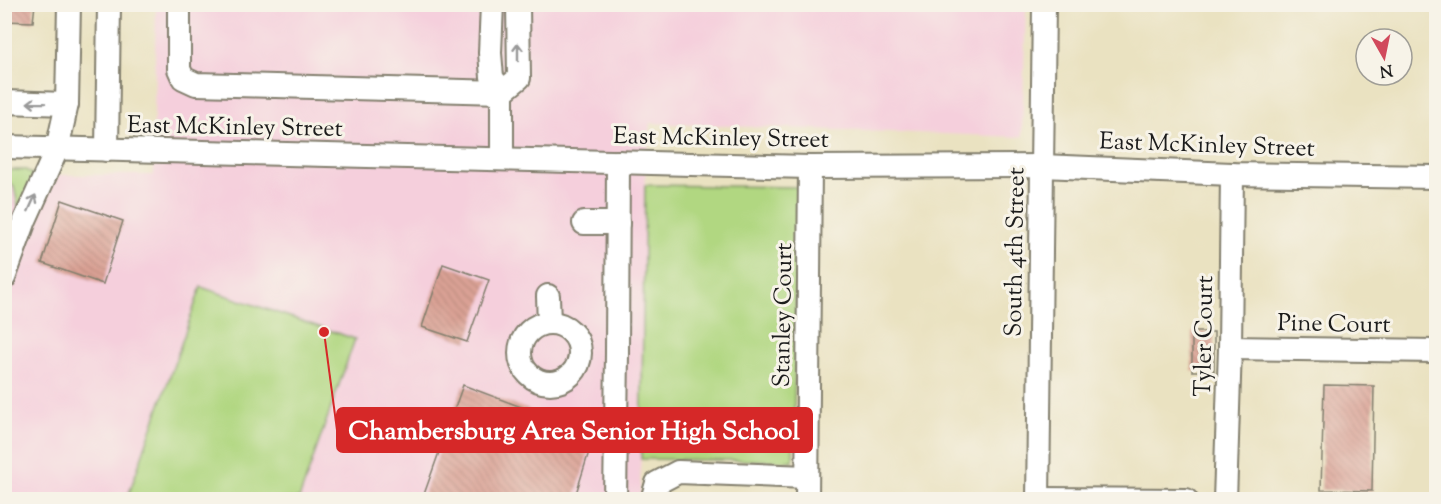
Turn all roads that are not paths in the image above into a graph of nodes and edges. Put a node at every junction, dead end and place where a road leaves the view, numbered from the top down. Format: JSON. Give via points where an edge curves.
{"nodes":[{"id":1,"x":69,"y":4,"type":"edge"},
{"id":2,"x":109,"y":4,"type":"edge"},
{"id":3,"x":179,"y":4,"type":"edge"},
{"id":4,"x":492,"y":4,"type":"edge"},
{"id":5,"x":518,"y":4,"type":"edge"},
{"id":6,"x":1044,"y":4,"type":"edge"},
{"id":7,"x":502,"y":92,"type":"junction"},
{"id":8,"x":4,"y":102,"type":"edge"},
{"id":9,"x":67,"y":104,"type":"junction"},
{"id":10,"x":4,"y":147,"type":"edge"},
{"id":11,"x":57,"y":149,"type":"junction"},
{"id":12,"x":107,"y":150,"type":"junction"},
{"id":13,"x":502,"y":159,"type":"junction"},
{"id":14,"x":618,"y":162,"type":"junction"},
{"id":15,"x":1041,"y":166,"type":"junction"},
{"id":16,"x":810,"y":167,"type":"junction"},
{"id":17,"x":1232,"y":174,"type":"junction"},
{"id":18,"x":1437,"y":177,"type":"edge"},
{"id":19,"x":584,"y":223,"type":"dead end"},
{"id":20,"x":618,"y":223,"type":"junction"},
{"id":21,"x":4,"y":278,"type":"edge"},
{"id":22,"x":548,"y":296,"type":"dead end"},
{"id":23,"x":549,"y":323,"type":"junction"},
{"id":24,"x":1230,"y":348,"type":"junction"},
{"id":25,"x":1437,"y":351,"type":"edge"},
{"id":26,"x":617,"y":353,"type":"junction"},
{"id":27,"x":580,"y":354,"type":"junction"},
{"id":28,"x":807,"y":477,"type":"junction"},
{"id":29,"x":1038,"y":499,"type":"edge"},
{"id":30,"x":615,"y":500,"type":"edge"},
{"id":31,"x":652,"y":500,"type":"edge"},
{"id":32,"x":807,"y":500,"type":"edge"},
{"id":33,"x":1186,"y":500,"type":"edge"},
{"id":34,"x":1225,"y":500,"type":"edge"}],
"edges":[{"from":1,"to":9,"type":"street"},
{"from":2,"to":12,"type":"street"},
{"from":3,"to":7,"type":"street","via":[[179,69],[183,78],[196,84]]},
{"from":4,"to":7,"type":"street","via":[[492,76]]},
{"from":7,"to":5,"type":"street","one_way":true,"via":[[519,78]]},
{"from":6,"to":15,"type":"street","name":"South 4th Street"},
{"from":7,"to":13,"type":"street"},
{"from":9,"to":8,"type":"street","one_way":true},
{"from":9,"to":11,"type":"street"},
{"from":10,"to":11,"type":"street","name":"East McKinley Street"},
{"from":11,"to":12,"type":"street","name":"East McKinley Street"},
{"from":21,"to":11,"type":"street","one_way":true},
{"from":12,"to":13,"type":"street","name":"East McKinley Street"},
{"from":13,"to":14,"type":"street","name":"East McKinley Street"},
{"from":14,"to":16,"type":"street","name":"East McKinley Street"},
{"from":14,"to":20,"type":"street"},
{"from":15,"to":16,"type":"street","name":"East McKinley Street"},
{"from":15,"to":17,"type":"street","name":"East McKinley Street"},
{"from":15,"to":29,"type":"street","name":"South 4th Street"},
{"from":16,"to":28,"type":"street","name":"Stanley Court"},
{"from":17,"to":18,"type":"street","name":"East McKinley Street"},
{"from":17,"to":24,"type":"street","name":"Tyler Court"},
{"from":19,"to":20,"type":"street"},
{"from":20,"to":26,"type":"street"},
{"from":22,"to":23,"type":"street"},
{"from":23,"to":27,"type":"street","via":[[570,330]]},
{"from":23,"to":27,"type":"street","via":[[532,327],[525,334],[519,353],[525,371],[542,382],[562,381],[576,367]]},
{"from":24,"to":25,"type":"street","name":"Pine Court"},
{"from":24,"to":34,"type":"street","name":"Tyler Court"},
{"from":26,"to":27,"type":"street"},
{"from":26,"to":30,"type":"street"},
{"from":28,"to":31,"type":"street","via":[[678,472],[657,483]]},
{"from":28,"to":32,"type":"street","name":"Stanley Court"},
{"from":29,"to":33,"type":"street"}]}
